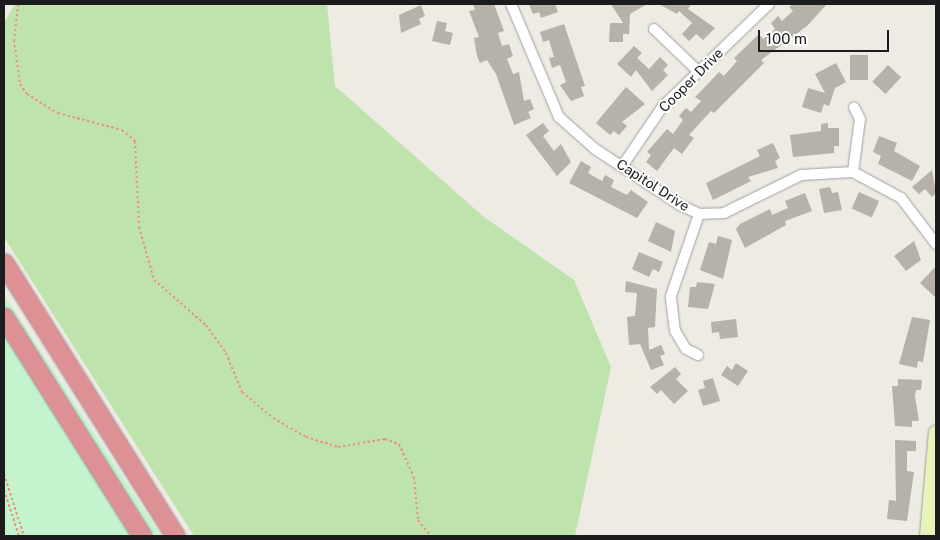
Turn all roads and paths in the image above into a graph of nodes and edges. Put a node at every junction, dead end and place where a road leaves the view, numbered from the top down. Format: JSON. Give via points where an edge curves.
{"nodes":[{"id":1,"x":18,"y":4,"type":"edge"},
{"id":2,"x":511,"y":4,"type":"edge"},
{"id":3,"x":769,"y":4,"type":"edge"},
{"id":4,"x":654,"y":29,"type":"dead end"},
{"id":5,"x":698,"y":70,"type":"junction"},
{"id":6,"x":854,"y":107,"type":"dead end"},
{"id":7,"x":623,"y":165,"type":"junction"},
{"id":8,"x":853,"y":172,"type":"junction"},
{"id":9,"x":699,"y":214,"type":"junction"},
{"id":10,"x":936,"y":244,"type":"edge"},
{"id":11,"x":4,"y":263,"type":"edge"},
{"id":12,"x":4,"y":317,"type":"edge"},
{"id":13,"x":698,"y":355,"type":"dead end"},
{"id":14,"x":936,"y":432,"type":"edge"},
{"id":15,"x":4,"y":474,"type":"edge"},
{"id":16,"x":4,"y":490,"type":"edge"},
{"id":17,"x":19,"y":536,"type":"edge"},
{"id":18,"x":24,"y":536,"type":"edge"},
{"id":19,"x":142,"y":536,"type":"edge"},
{"id":20,"x":175,"y":536,"type":"edge"},
{"id":21,"x":431,"y":536,"type":"edge"},
{"id":22,"x":928,"y":536,"type":"edge"}],
"edges":[{"from":1,"to":21,"type":"path","via":[[14,40],[20,84],[27,94],[58,114],[122,130],[135,141],[139,227],[154,280],[206,326],[226,353],[242,392],[273,418],[306,437],[338,447],[385,439],[399,444],[414,478],[418,520]]},
{"from":2,"to":7,"type":"street","name":"Capitol Drive","via":[[559,117],[595,149]]},
{"from":3,"to":5,"type":"street","name":"Cooper Drive"},
{"from":4,"to":5,"type":"street"},
{"from":5,"to":7,"type":"street","name":"Cooper Drive","via":[[658,112]]},
{"from":6,"to":8,"type":"street","via":[[860,119]]},
{"from":7,"to":9,"type":"street","name":"Capitol Drive"},
{"from":8,"to":9,"type":"street","name":"Capitol Drive","via":[[801,175],[742,206]]},
{"from":8,"to":10,"type":"street","via":[[901,198]]},
{"from":9,"to":13,"type":"street","via":[[671,305],[679,341]]},
{"from":11,"to":20,"type":"highway"},
{"from":12,"to":19,"type":"highway"},
{"from":14,"to":22,"type":"street"},
{"from":15,"to":18,"type":"path"},
{"from":16,"to":17,"type":"path"}]}
